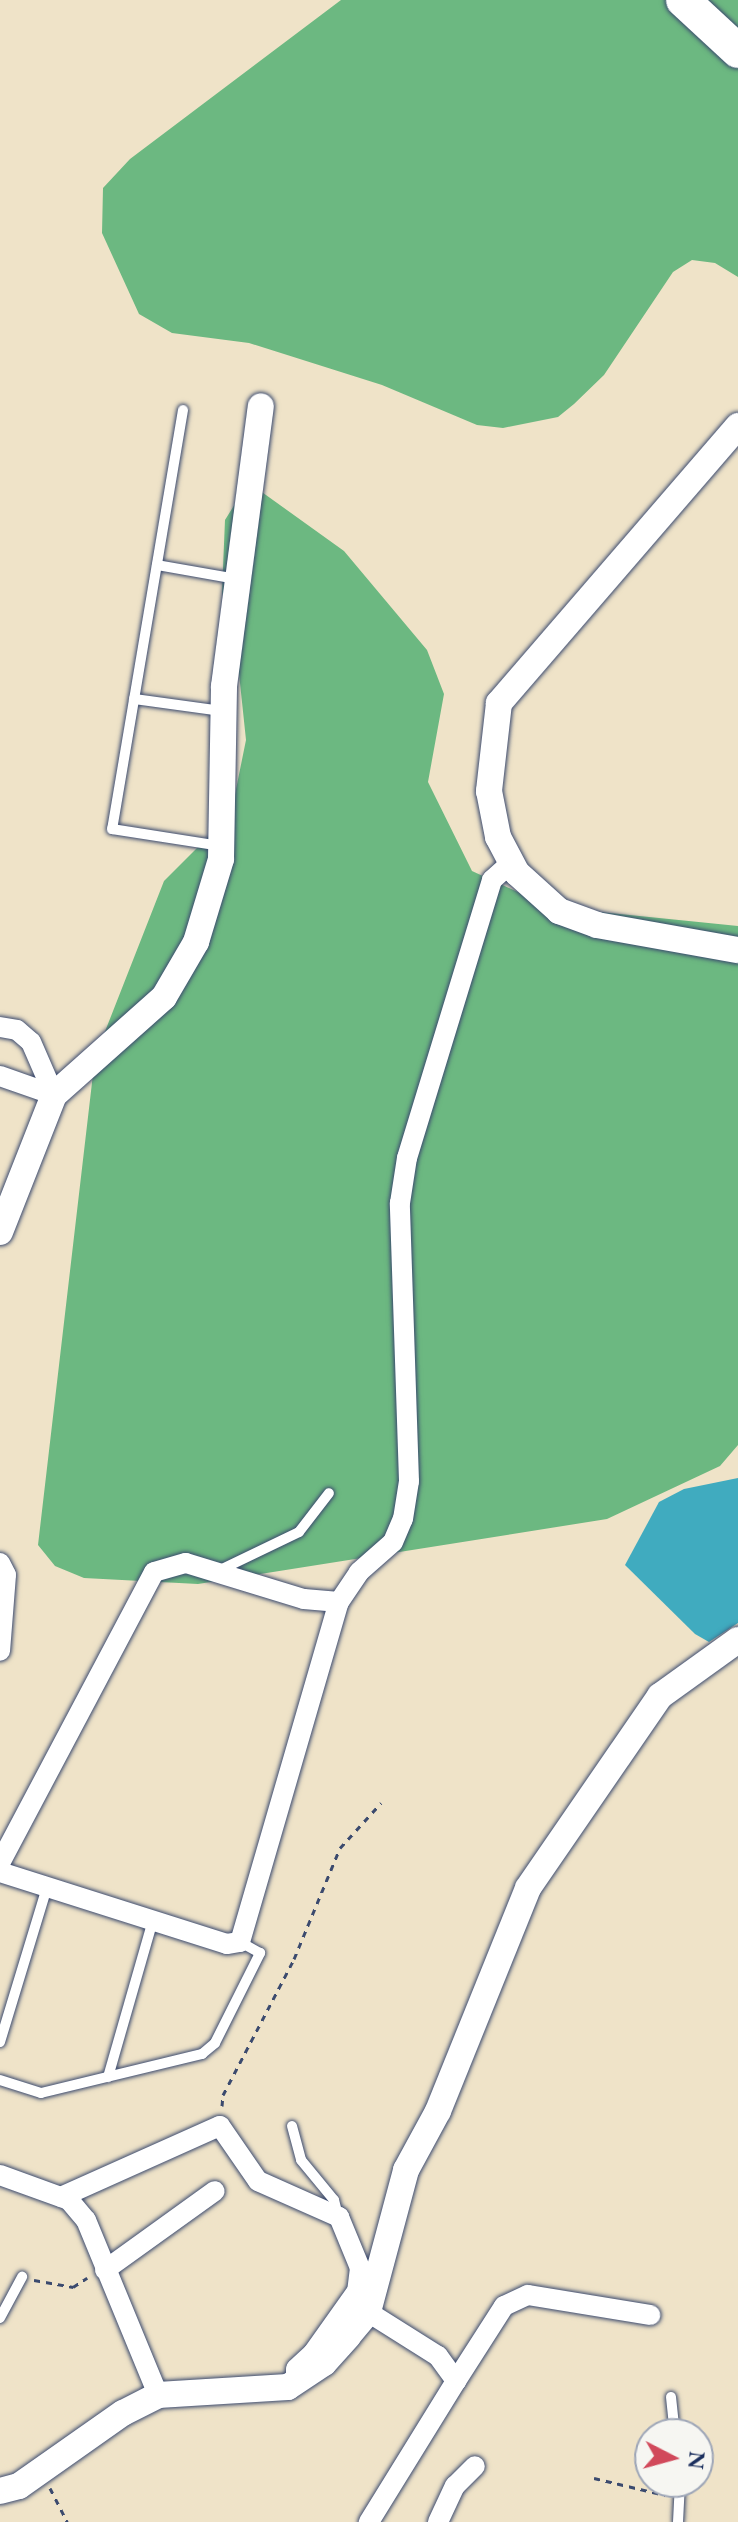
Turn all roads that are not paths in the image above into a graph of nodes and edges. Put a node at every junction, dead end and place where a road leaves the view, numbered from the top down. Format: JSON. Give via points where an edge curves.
{"nodes":[{"id":1,"x":683,"y":0,"type":"edge"},
{"id":2,"x":738,"y":51,"type":"edge"},
{"id":3,"x":261,"y":406,"type":"dead end"},
{"id":4,"x":183,"y":410,"type":"dead end"},
{"id":5,"x":738,"y":426,"type":"edge"},
{"id":6,"x":157,"y":565,"type":"junction"},
{"id":7,"x":238,"y":579,"type":"junction"},
{"id":8,"x":134,"y":699,"type":"junction"},
{"id":9,"x":224,"y":712,"type":"junction"},
{"id":10,"x":222,"y":846,"type":"junction"},
{"id":11,"x":511,"y":863,"type":"junction"},
{"id":12,"x":738,"y":950,"type":"edge"},
{"id":13,"x":0,"y":1027,"type":"edge"},
{"id":14,"x":0,"y":1076,"type":"edge"},
{"id":15,"x":54,"y":1095,"type":"junction"},
{"id":16,"x":0,"y":1232,"type":"edge"},
{"id":17,"x":329,"y":1493,"type":"dead end"},
{"id":18,"x":0,"y":1563,"type":"edge"},
{"id":19,"x":217,"y":1572,"type":"junction"},
{"id":20,"x":339,"y":1602,"type":"junction"},
{"id":21,"x":738,"y":1640,"type":"edge"},
{"id":22,"x":0,"y":1651,"type":"edge"},
{"id":23,"x":0,"y":1863,"type":"edge"},
{"id":24,"x":0,"y":1872,"type":"edge"},
{"id":25,"x":47,"y":1887,"type":"junction"},
{"id":26,"x":153,"y":1920,"type":"junction"},
{"id":27,"x":240,"y":1942,"type":"junction"},
{"id":28,"x":0,"y":2042,"type":"edge"},
{"id":29,"x":108,"y":2077,"type":"junction"},
{"id":30,"x":0,"y":2080,"type":"edge"},
{"id":31,"x":292,"y":2126,"type":"dead end"},
{"id":32,"x":0,"y":2175,"type":"edge"},
{"id":33,"x":215,"y":2191,"type":"dead end"},
{"id":34,"x":61,"y":2197,"type":"junction"},
{"id":35,"x":339,"y":2217,"type":"junction"},
{"id":36,"x":105,"y":2270,"type":"junction"},
{"id":37,"x":22,"y":2277,"type":"road end"},
{"id":38,"x":368,"y":2312,"type":"junction"},
{"id":39,"x":650,"y":2315,"type":"dead end"},
{"id":40,"x":0,"y":2318,"type":"edge"},
{"id":41,"x":456,"y":2381,"type":"junction"},
{"id":42,"x":296,"y":2382,"type":"junction"},
{"id":43,"x":158,"y":2395,"type":"junction"},
{"id":44,"x":671,"y":2397,"type":"dead end"},
{"id":45,"x":673,"y":2418,"type":"edge"},
{"id":46,"x":475,"y":2466,"type":"dead end"},
{"id":47,"x":0,"y":2491,"type":"edge"},
{"id":48,"x":680,"y":2498,"type":"edge"},
{"id":49,"x":369,"y":2522,"type":"edge"},
{"id":50,"x":438,"y":2522,"type":"edge"},
{"id":51,"x":678,"y":2522,"type":"edge"}],
"edges":[{"from":1,"to":2,"type":"main road"},
{"from":3,"to":7,"type":"street"},
{"from":4,"to":6,"type":"lane"},
{"from":5,"to":11,"type":"street","via":[[499,703],[489,791],[498,837]]},
{"from":6,"to":7,"type":"lane"},
{"from":6,"to":8,"type":"lane"},
{"from":7,"to":9,"type":"street"},
{"from":8,"to":9,"type":"lane"},
{"from":8,"to":10,"type":"lane","via":[[112,829]]},
{"from":9,"to":10,"type":"street"},
{"from":10,"to":15,"type":"street","via":[[196,942],[164,997]]},
{"from":11,"to":12,"type":"street","via":[[559,911],[597,925]]},
{"from":11,"to":20,"type":"street","via":[[492,880],[407,1158],[400,1203],[409,1481],[403,1519],[393,1542],[359,1572]]},
{"from":13,"to":15,"type":"street","via":[[17,1030],[31,1042]]},
{"from":14,"to":15,"type":"street"},
{"from":15,"to":16,"type":"street"},
{"from":17,"to":19,"type":"lane","via":[[299,1532]]},
{"from":18,"to":22,"type":"street","via":[[6,1575]]},
{"from":19,"to":20,"type":"street","via":[[304,1599]]},
{"from":19,"to":23,"type":"street","via":[[186,1563],[154,1572]]},
{"from":20,"to":27,"type":"street"},
{"from":21,"to":38,"type":"street","via":[[660,1696],[528,1888],[438,2111],[406,2170]]},
{"from":24,"to":25,"type":"street"},
{"from":25,"to":26,"type":"street"},
{"from":25,"to":28,"type":"lane"},
{"from":26,"to":27,"type":"street","via":[[227,1944]]},
{"from":26,"to":29,"type":"lane"},
{"from":27,"to":29,"type":"lane","via":[[260,1953],[215,2043],[202,2054]]},
{"from":29,"to":30,"type":"lane","via":[[33,2093]]},
{"from":31,"to":35,"type":"lane","via":[[301,2160],[334,2200]]},
{"from":32,"to":34,"type":"street"},
{"from":33,"to":36,"type":"street"},
{"from":34,"to":35,"type":"street","via":[[220,2126],[258,2181]]},
{"from":34,"to":36,"type":"street","via":[[86,2220]]},
{"from":35,"to":42,"type":"street","via":[[360,2268],[357,2291],[296,2369]]},
{"from":36,"to":43,"type":"street"},
{"from":37,"to":40,"type":"lane"},
{"from":38,"to":41,"type":"street","via":[[438,2356]]},
{"from":38,"to":42,"type":"street","via":[[324,2363]]},
{"from":39,"to":41,"type":"street","via":[[528,2295],[504,2306]]},
{"from":41,"to":49,"type":"street","via":[[451,2397]]},
{"from":42,"to":43,"type":"street","via":[[242,2393]]},
{"from":43,"to":47,"type":"street","via":[[123,2413],[19,2486]]},
{"from":44,"to":45,"type":"lane"},
{"from":46,"to":50,"type":"street","via":[[455,2486]]},
{"from":48,"to":51,"type":"lane"}]}
